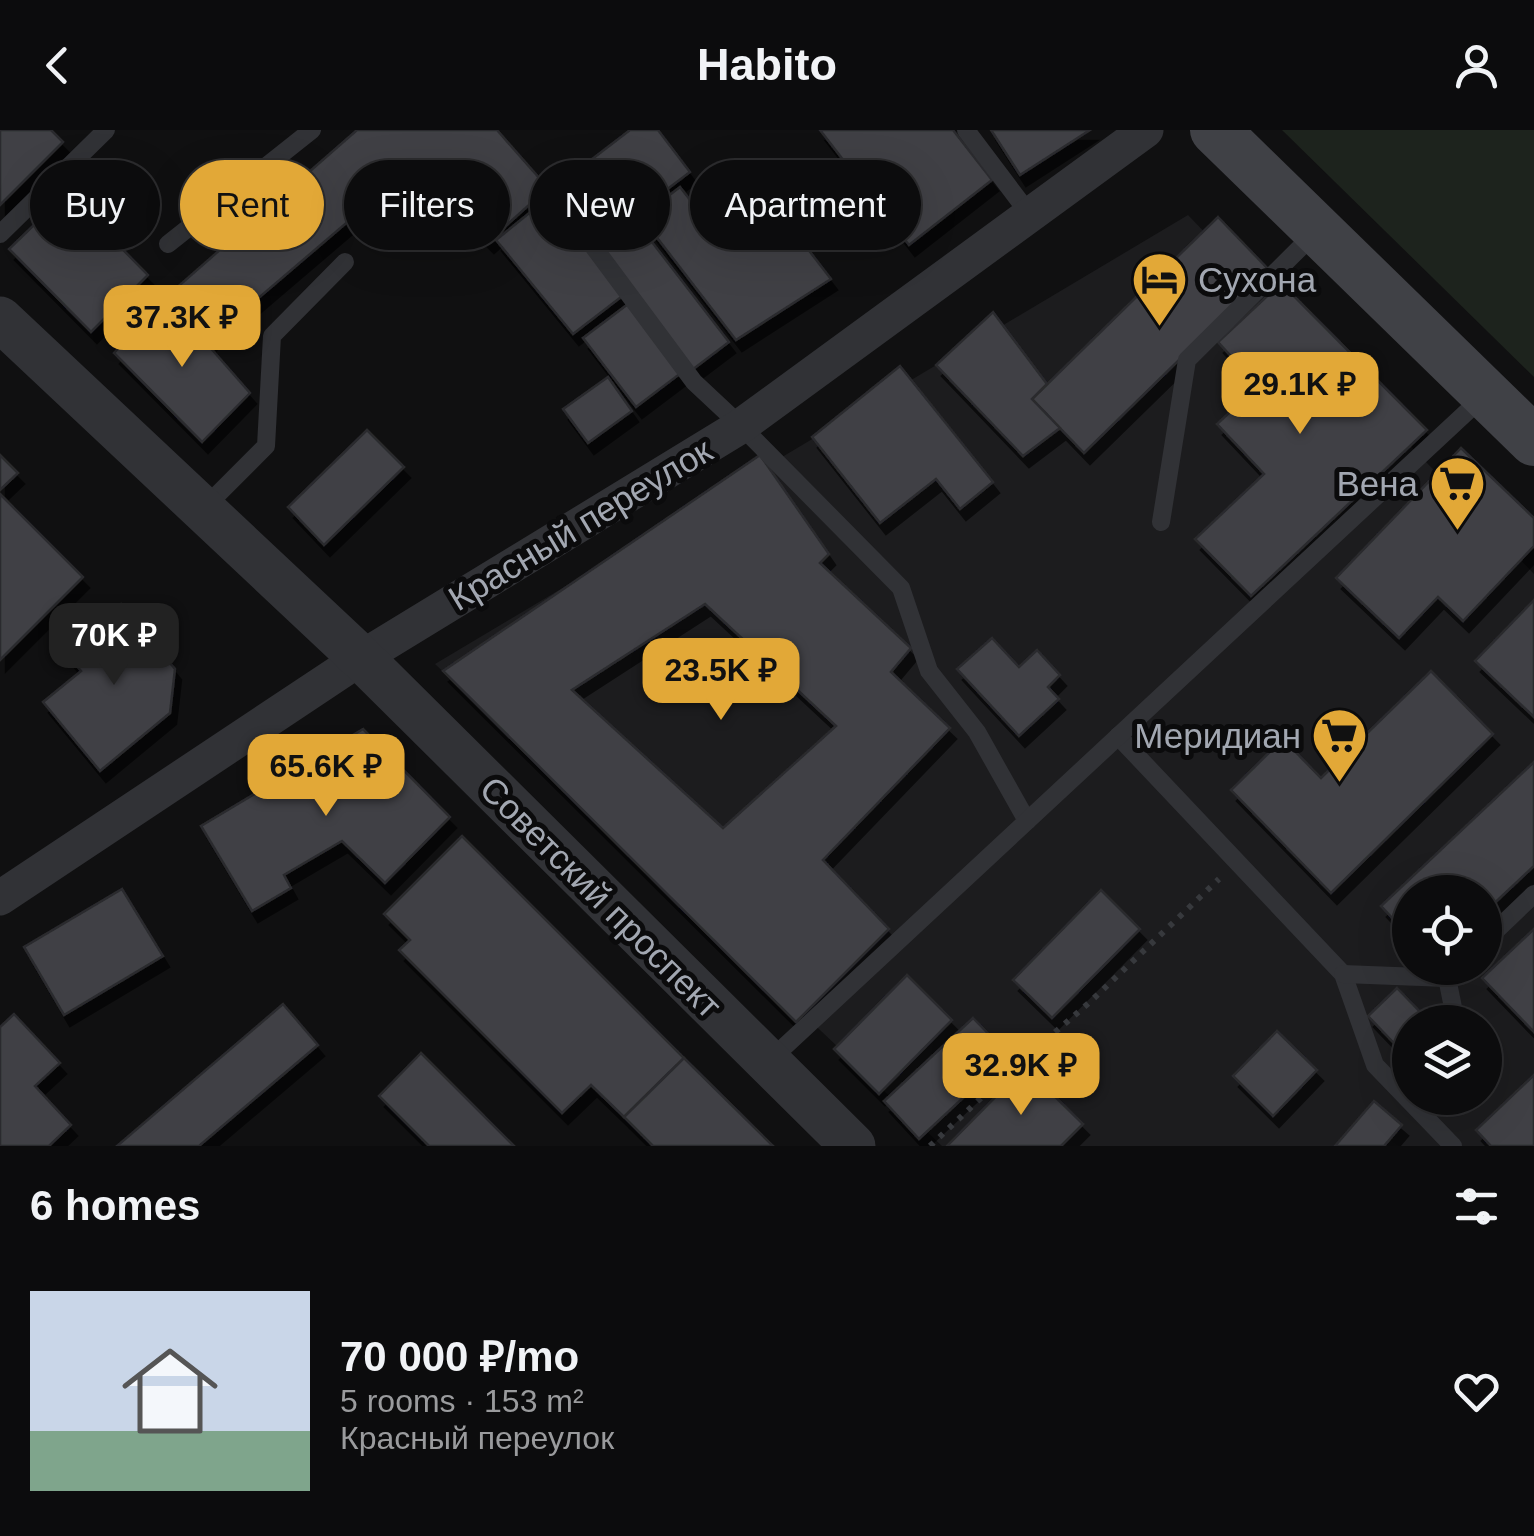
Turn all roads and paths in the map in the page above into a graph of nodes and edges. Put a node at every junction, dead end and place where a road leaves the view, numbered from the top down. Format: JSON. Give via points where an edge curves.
{"nodes":[{"id":1,"x":106,"y":130,"type":"edge"},
{"id":2,"x":312,"y":130,"type":"edge"},
{"id":3,"x":966,"y":130,"type":"edge"},
{"id":4,"x":1146,"y":130,"type":"edge"},
{"id":5,"x":1215,"y":130,"type":"edge"},
{"id":6,"x":1030,"y":215,"type":"junction"},
{"id":7,"x":1318,"y":230,"type":"junction"},
{"id":8,"x":0,"y":234,"type":"edge"},
{"id":9,"x":168,"y":244,"type":"dead end"},
{"id":10,"x":596,"y":250,"type":"edge"},
{"id":11,"x":345,"y":262,"type":"dead end"},
{"id":12,"x":0,"y":320,"type":"edge"},
{"id":13,"x":1486,"y":394,"type":"junction"},
{"id":14,"x":741,"y":426,"type":"junction"},
{"id":15,"x":1534,"y":442,"type":"edge"},
{"id":16,"x":202,"y":509,"type":"junction"},
{"id":17,"x":1161,"y":522,"type":"dead end"},
{"id":18,"x":361,"y":658,"type":"junction"},
{"id":19,"x":1118,"y":736,"type":"junction"},
{"id":20,"x":1026,"y":821,"type":"junction"},
{"id":21,"x":1236,"y":862,"type":"junction"},
{"id":22,"x":1534,"y":894,"type":"edge"},
{"id":23,"x":0,"y":898,"type":"edge"},
{"id":24,"x":1502,"y":925,"type":"edge"},
{"id":25,"x":1343,"y":974,"type":"junction"},
{"id":26,"x":1392,"y":974,"type":"edge"},
{"id":27,"x":767,"y":1062,"type":"junction"},
{"id":28,"x":1392,"y":1079,"type":"edge"},
{"id":29,"x":1429,"y":1115,"type":"edge"},
{"id":30,"x":853,"y":1146,"type":"edge"},
{"id":31,"x":930,"y":1146,"type":"edge"},
{"id":32,"x":1453,"y":1146,"type":"edge"}],
"edges":[{"from":1,"to":8,"type":"lane"},
{"from":2,"to":9,"type":"lane"},
{"from":3,"to":6,"type":"lane"},
{"from":4,"to":6,"type":"street","name":"Красный переулок"},
{"from":5,"to":7,"type":"main road"},
{"from":6,"to":14,"type":"street","name":"Красный переулок"},
{"from":7,"to":13,"type":"main road"},
{"from":7,"to":17,"type":"lane","via":[[1187,360]]},
{"from":10,"to":14,"type":"lane","via":[[694,382]]},
{"from":11,"to":16,"type":"lane","via":[[272,336],[266,446]]},
{"from":12,"to":16,"type":"street","name":"Советский проспект"},
{"from":13,"to":15,"type":"main road"},
{"from":13,"to":19,"type":"lane"},
{"from":14,"to":18,"type":"street","name":"Красный переулок"},
{"from":14,"to":20,"type":"lane","via":[[902,588],[929,670],[977,732]]},
{"from":16,"to":18,"type":"street","name":"Советский проспект"},
{"from":18,"to":23,"type":"street","name":"Красный переулок"},
{"from":18,"to":27,"type":"street","name":"Советский проспект"},
{"from":19,"to":20,"type":"lane"},
{"from":19,"to":21,"type":"lane"},
{"from":20,"to":27,"type":"lane"},
{"from":21,"to":25,"type":"lane"},
{"from":21,"to":31,"type":"path"},
{"from":22,"to":24,"type":"lane"},
{"from":25,"to":26,"type":"lane"},
{"from":25,"to":28,"type":"lane","via":[[1375,1065]]},
{"from":27,"to":30,"type":"street","name":"Советский проспект"},
{"from":29,"to":32,"type":"lane"}]}
